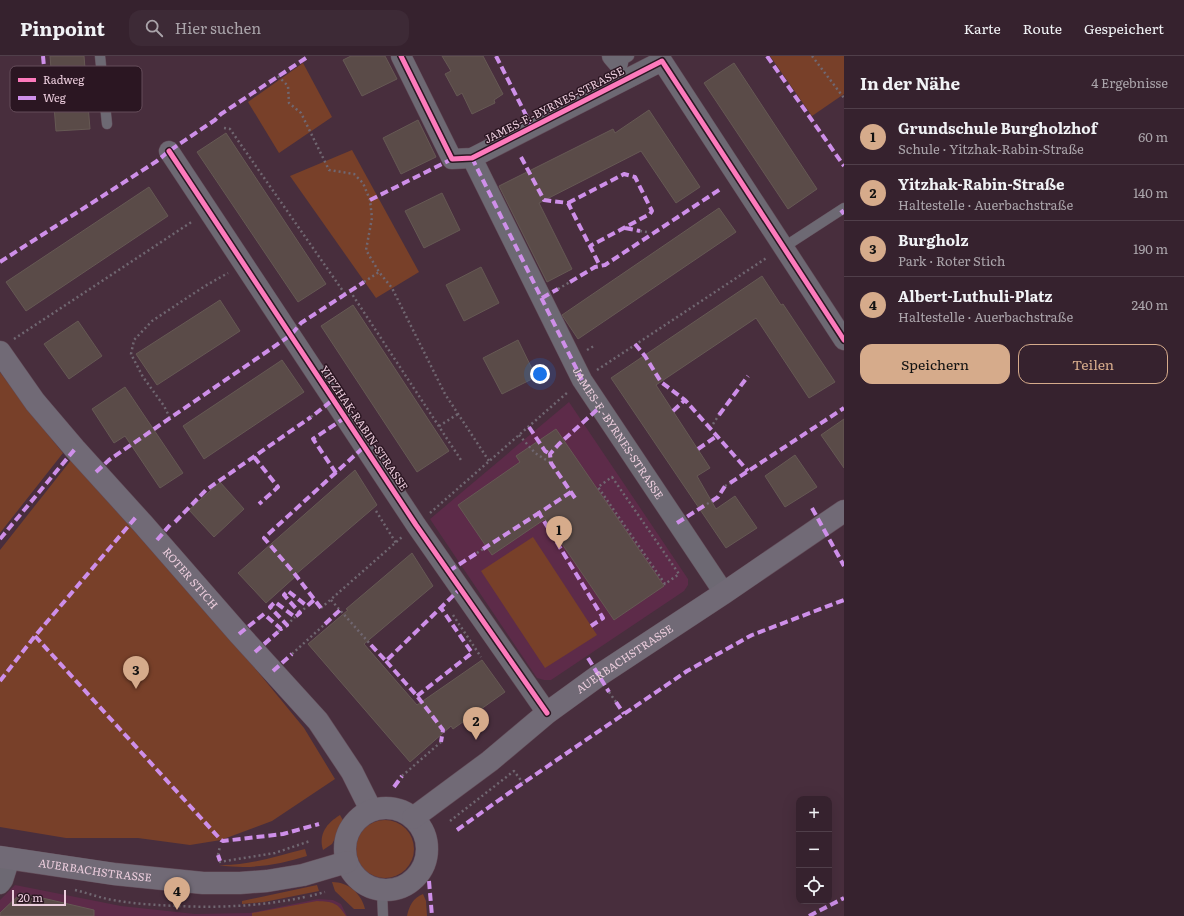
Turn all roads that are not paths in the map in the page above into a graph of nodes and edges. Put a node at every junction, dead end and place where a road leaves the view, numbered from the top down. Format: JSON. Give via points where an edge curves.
{"nodes":[{"id":1,"x":100,"y":56,"type":"edge"},
{"id":2,"x":400,"y":56,"type":"edge"},
{"id":3,"x":101,"y":66,"type":"edge"},
{"id":4,"x":106,"y":112,"type":"edge"},
{"id":5,"x":107,"y":124,"type":"dead end"},
{"id":6,"x":169,"y":151,"type":"dead end"},
{"id":7,"x":472,"y":158,"type":"junction"},
{"id":8,"x":844,"y":208,"type":"edge"},
{"id":9,"x":784,"y":247,"type":"junction"},
{"id":10,"x":844,"y":340,"type":"edge"},
{"id":11,"x":0,"y":352,"type":"edge"},
{"id":12,"x":844,"y":511,"type":"edge"},
{"id":13,"x":724,"y":593,"type":"junction"},
{"id":14,"x":547,"y":713,"type":"junction"},
{"id":15,"x":371,"y":810,"type":"junction"},
{"id":16,"x":414,"y":818,"type":"junction"},
{"id":17,"x":5,"y":858,"type":"edge"},
{"id":18,"x":347,"y":862,"type":"junction"},
{"id":19,"x":0,"y":884,"type":"edge"},
{"id":20,"x":382,"y":891,"type":"junction"},
{"id":21,"x":383,"y":916,"type":"edge"}],
"edges":[{"from":1,"to":3,"type":"lane"},
{"from":2,"to":7,"type":"street","name":"JAMES-F.-BYRNES-STRASSE","via":[[452,159]]},
{"from":4,"to":5,"type":"lane"},
{"from":6,"to":14,"type":"street","name":"YITZHAK-RABIN-STRASSE","via":[[416,524]]},
{"from":7,"to":9,"type":"street","name":"JAMES-F.-BYRNES-STRASSE","via":[[662,61]]},
{"from":7,"to":13,"type":"street","name":"JAMES-F.-BYRNES-STRASSE","via":[[582,380]]},
{"from":8,"to":9,"type":"lane"},
{"from":9,"to":10,"type":"street","name":"JAMES-F.-BYRNES-STRASSE"},
{"from":11,"to":15,"type":"main road","name":"ROTER STICH","via":[[34,402],[318,721],[352,772]]},
{"from":12,"to":13,"type":"main road","name":"AUERBACHSTRASSE"},
{"from":13,"to":14,"type":"main road","name":"AUERBACHSTRASSE","via":[[598,676]]},
{"from":14,"to":16,"type":"main road","name":"AUERBACHSTRASSE","via":[[490,761]]},
{"from":15,"to":16,"type":"main road","via":[[400,810]]},
{"from":15,"to":18,"type":"main road","via":[[351,827],[346,838]]},
{"from":16,"to":20,"type":"main road","via":[[427,840],[428,856],[425,866],[412,882],[393,890]]},
{"from":17,"to":18,"type":"main road","name":"AUERBACHSTRASSE","via":[[114,874],[203,883],[266,881],[303,875]]},
{"from":17,"to":19,"type":"street","name":"AUERBACHSTRASSE","via":[[3,880]]},
{"from":18,"to":20,"type":"main road","via":[[360,882]]},
{"from":20,"to":21,"type":"lane"}]}
